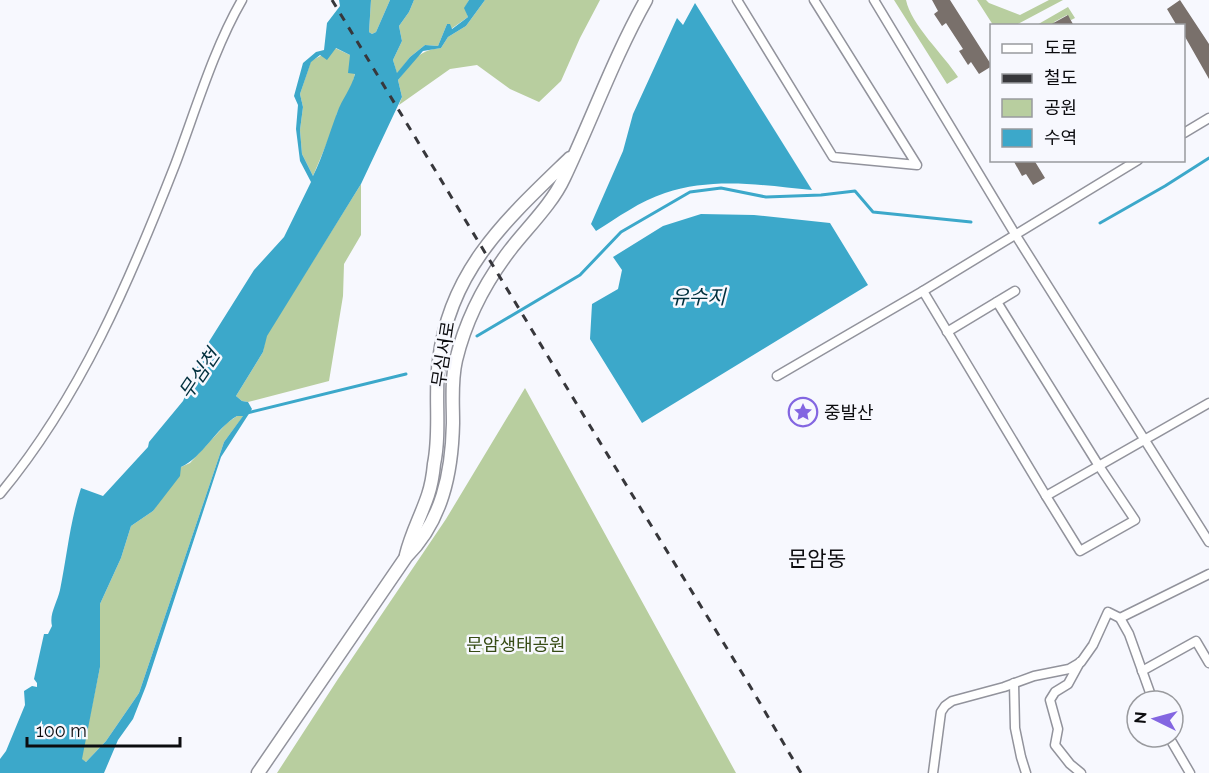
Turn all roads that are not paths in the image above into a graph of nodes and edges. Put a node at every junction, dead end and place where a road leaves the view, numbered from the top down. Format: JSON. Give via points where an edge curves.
{"nodes":[{"id":1,"x":242,"y":0,"type":"edge"},
{"id":2,"x":646,"y":0,"type":"edge"},
{"id":3,"x":737,"y":0,"type":"edge"},
{"id":4,"x":814,"y":0,"type":"edge"},
{"id":5,"x":874,"y":0,"type":"edge"},
{"id":6,"x":1209,"y":118,"type":"edge"},
{"id":7,"x":1185,"y":132,"type":"edge"},
{"id":8,"x":573,"y":155,"type":"junction"},
{"id":9,"x":1134,"y":162,"type":"edge"},
{"id":10,"x":1015,"y":234,"type":"junction"},
{"id":11,"x":923,"y":291,"type":"junction"},
{"id":12,"x":1015,"y":291,"type":"dead end"},
{"id":13,"x":997,"y":302,"type":"junction"},
{"id":14,"x":947,"y":332,"type":"junction"},
{"id":15,"x":777,"y":376,"type":"dead end"},
{"id":16,"x":1209,"y":403,"type":"edge"},
{"id":17,"x":1145,"y":440,"type":"junction"},
{"id":18,"x":1099,"y":466,"type":"junction"},
{"id":19,"x":0,"y":494,"type":"edge"},
{"id":20,"x":1046,"y":496,"type":"junction"},
{"id":21,"x":1209,"y":542,"type":"edge"},
{"id":22,"x":406,"y":557,"type":"junction"},
{"id":23,"x":1209,"y":574,"type":"edge"},
{"id":24,"x":1120,"y":618,"type":"junction"},
{"id":25,"x":1081,"y":662,"type":"junction"},
{"id":26,"x":1209,"y":663,"type":"edge"},
{"id":27,"x":1142,"y":671,"type":"junction"},
{"id":28,"x":1014,"y":683,"type":"junction"},
{"id":29,"x":1149,"y":689,"type":"edge"},
{"id":30,"x":1176,"y":749,"type":"edge"},
{"id":31,"x":258,"y":773,"type":"edge"},
{"id":32,"x":933,"y":773,"type":"edge"},
{"id":33,"x":1026,"y":773,"type":"edge"},
{"id":34,"x":1081,"y":773,"type":"edge"},
{"id":35,"x":1190,"y":773,"type":"edge"}],
"edges":[{"from":1,"to":19,"type":"street","via":[[127,284],[43,439]]},
{"from":2,"to":8,"type":"street","name":"무심서로"},
{"from":3,"to":4,"type":"street","via":[[833,157],[917,165]]},
{"from":5,"to":10,"type":"street"},
{"from":6,"to":7,"type":"street"},
{"from":8,"to":22,"type":"street","name":"무심서로","via":[[564,180],[491,277],[473,308],[456,361],[448,479],[437,512],[420,542]]},
{"from":8,"to":22,"type":"street","name":"무심서로","via":[[488,242],[454,298],[438,362],[435,463]]},
{"from":9,"to":10,"type":"street"},
{"from":10,"to":11,"type":"street"},
{"from":10,"to":17,"type":"street"},
{"from":11,"to":14,"type":"street"},
{"from":11,"to":15,"type":"street"},
{"from":12,"to":13,"type":"street"},
{"from":13,"to":14,"type":"street"},
{"from":13,"to":18,"type":"street"},
{"from":14,"to":20,"type":"street"},
{"from":16,"to":17,"type":"street"},
{"from":17,"to":18,"type":"street"},
{"from":17,"to":21,"type":"street"},
{"from":18,"to":20,"type":"street"},
{"from":18,"to":20,"type":"street","via":[[1135,520],[1080,551]]},
{"from":22,"to":31,"type":"street","name":"무심서로"},
{"from":23,"to":24,"type":"street"},
{"from":24,"to":25,"type":"street","via":[[1108,612]]},
{"from":24,"to":27,"type":"street"},
{"from":25,"to":28,"type":"street","via":[[1069,669]]},
{"from":25,"to":34,"type":"street","via":[[1068,684],[1050,700],[1058,729],[1055,745]]},
{"from":26,"to":27,"type":"street","via":[[1196,641]]},
{"from":27,"to":29,"type":"street"},
{"from":28,"to":32,"type":"street","via":[[945,706]]},
{"from":28,"to":33,"type":"street","via":[[1015,728]]},
{"from":30,"to":35,"type":"street"}]}
